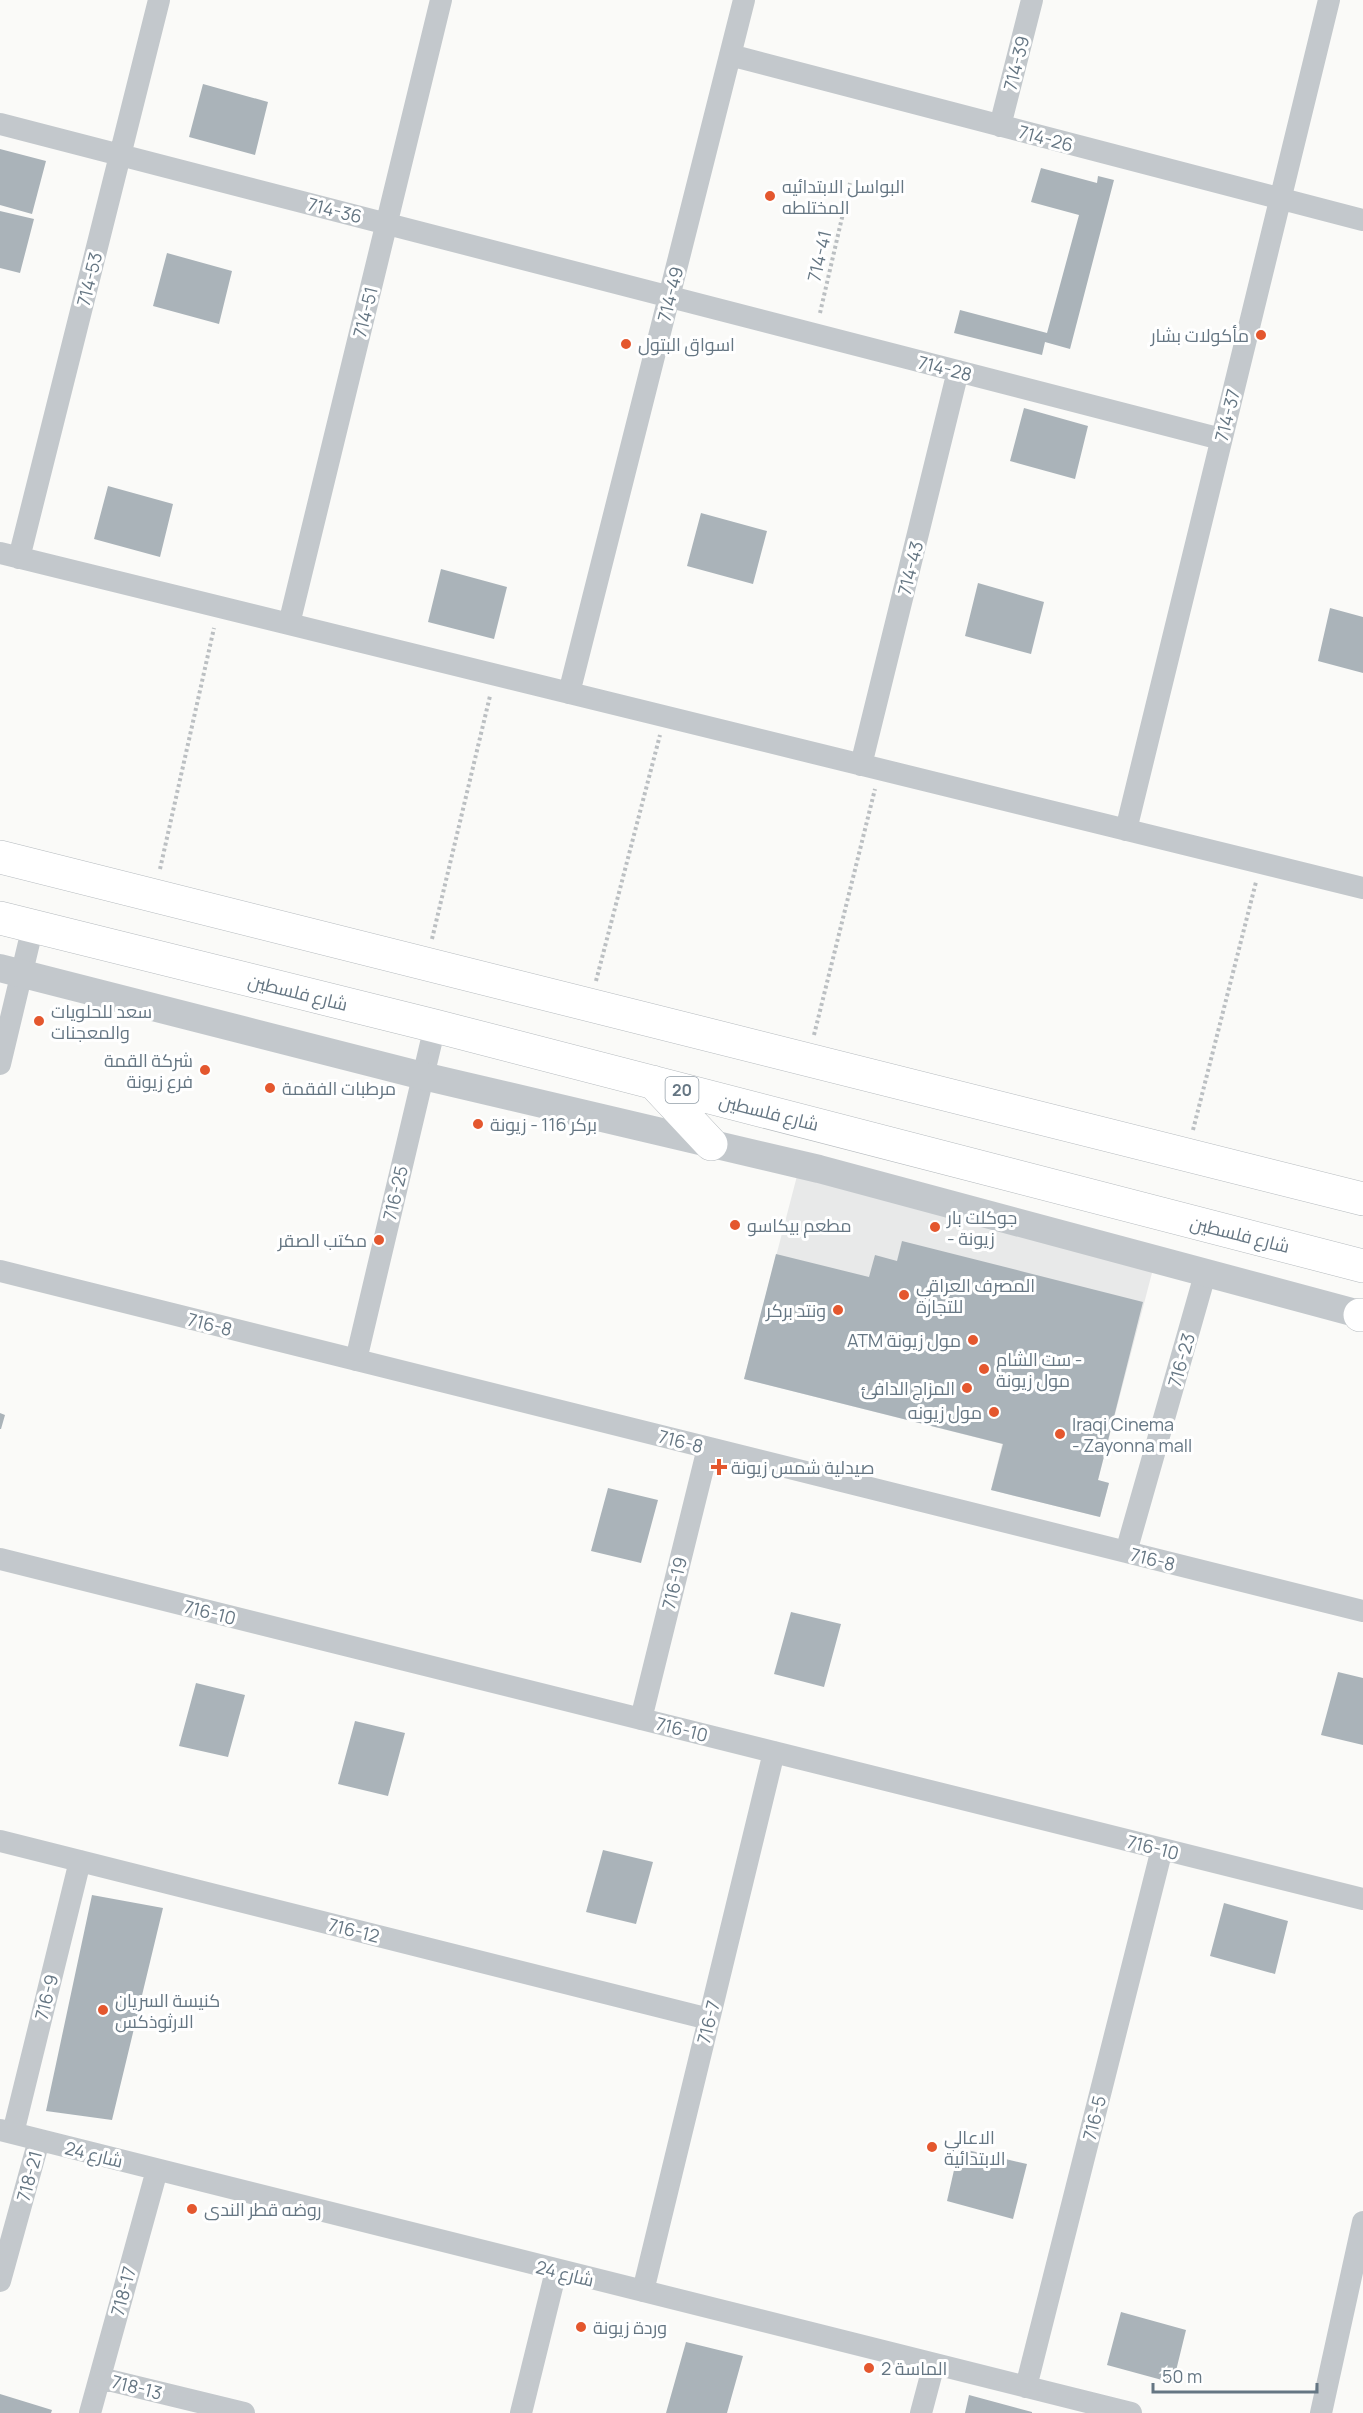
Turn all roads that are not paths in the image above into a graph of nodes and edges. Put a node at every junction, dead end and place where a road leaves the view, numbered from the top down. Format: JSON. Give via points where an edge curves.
{"nodes":[{"id":1,"x":159,"y":0,"type":"edge"},
{"id":2,"x":441,"y":0,"type":"edge"},
{"id":3,"x":744,"y":0,"type":"edge"},
{"id":4,"x":1032,"y":0,"type":"edge"},
{"id":5,"x":1329,"y":0,"type":"edge"},
{"id":6,"x":730,"y":55,"type":"junction"},
{"id":7,"x":0,"y":124,"type":"edge"},
{"id":8,"x":1000,"y":126,"type":"junction"},
{"id":9,"x":121,"y":155,"type":"junction"},
{"id":10,"x":1281,"y":198,"type":"junction"},
{"id":11,"x":1363,"y":220,"type":"edge"},
{"id":12,"x":386,"y":224,"type":"junction"},
{"id":13,"x":669,"y":297,"type":"junction"},
{"id":14,"x":958,"y":371,"type":"junction"},
{"id":15,"x":1221,"y":439,"type":"junction"},
{"id":16,"x":10,"y":555,"type":"edge"},
{"id":17,"x":289,"y":624,"type":"junction"},
{"id":18,"x":569,"y":693,"type":"junction"},
{"id":19,"x":871,"y":767,"type":"junction"},
{"id":20,"x":1125,"y":830,"type":"junction"},
{"id":21,"x":0,"y":857,"type":"edge"},
{"id":22,"x":1363,"y":888,"type":"edge"},
{"id":23,"x":0,"y":918,"type":"edge"},
{"id":24,"x":33,"y":926,"type":"junction"},
{"id":25,"x":11,"y":971,"type":"edge"},
{"id":26,"x":435,"y":1026,"type":"junction"},
{"id":27,"x":0,"y":1064,"type":"edge"},
{"id":28,"x":423,"y":1076,"type":"junction"},
{"id":29,"x":652,"y":1082,"type":"junction"},
{"id":30,"x":711,"y":1144,"type":"junction"},
{"id":31,"x":1363,"y":1199,"type":"edge"},
{"id":32,"x":1363,"y":1266,"type":"edge"},
{"id":33,"x":0,"y":1271,"type":"edge"},
{"id":34,"x":1206,"y":1271,"type":"junction"},
{"id":35,"x":1362,"y":1315,"type":"edge"},
{"id":36,"x":356,"y":1360,"type":"junction"},
{"id":37,"x":708,"y":1448,"type":"junction"},
{"id":38,"x":1126,"y":1552,"type":"junction"},
{"id":39,"x":0,"y":1559,"type":"edge"},
{"id":40,"x":1363,"y":1611,"type":"edge"},
{"id":41,"x":641,"y":1719,"type":"junction"},
{"id":42,"x":774,"y":1752,"type":"junction"},
{"id":43,"x":0,"y":1841,"type":"edge"},
{"id":44,"x":1162,"y":1849,"type":"junction"},
{"id":45,"x":80,"y":1861,"type":"junction"},
{"id":46,"x":1363,"y":1899,"type":"edge"},
{"id":47,"x":709,"y":2019,"type":"junction"},
{"id":48,"x":6,"y":2132,"type":"edge"},
{"id":49,"x":39,"y":2140,"type":"junction"},
{"id":50,"x":157,"y":2170,"type":"junction"},
{"id":51,"x":1363,"y":2222,"type":"edge"},
{"id":52,"x":556,"y":2271,"type":"junction"},
{"id":53,"x":0,"y":2281,"type":"edge"},
{"id":54,"x":643,"y":2291,"type":"junction"},
{"id":55,"x":934,"y":2364,"type":"junction"},
{"id":56,"x":100,"y":2378,"type":"junction"},
{"id":57,"x":1026,"y":2386,"type":"junction"},
{"id":58,"x":90,"y":2413,"type":"edge"},
{"id":59,"x":244,"y":2413,"type":"edge"},
{"id":60,"x":521,"y":2413,"type":"edge"},
{"id":61,"x":921,"y":2413,"type":"edge"},
{"id":62,"x":1131,"y":2413,"type":"edge"},
{"id":63,"x":1321,"y":2413,"type":"edge"}],
"edges":[{"from":1,"to":9,"type":"street","name":"714-53"},
{"from":2,"to":12,"type":"street","name":"714-51"},
{"from":3,"to":6,"type":"street","name":"714-49"},
{"from":4,"to":8,"type":"street","name":"714-39"},
{"from":5,"to":10,"type":"street","name":"714-37"},
{"from":6,"to":8,"type":"street","name":"714-26"},
{"from":6,"to":13,"type":"street","name":"714-49"},
{"from":7,"to":9,"type":"street","name":"714-36"},
{"from":8,"to":10,"type":"street","name":"714-26"},
{"from":9,"to":12,"type":"street","name":"714-36"},
{"from":9,"to":16,"type":"street","name":"714-53"},
{"from":10,"to":11,"type":"street","name":"714-26"},
{"from":10,"to":15,"type":"street","name":"714-37"},
{"from":12,"to":13,"type":"street","name":"714-36"},
{"from":12,"to":17,"type":"street","name":"714-51"},
{"from":13,"to":14,"type":"street","name":"714-28"},
{"from":13,"to":18,"type":"street","name":"714-49"},
{"from":14,"to":15,"type":"street","name":"714-28"},
{"from":14,"to":19,"type":"street","name":"714-43"},
{"from":15,"to":20,"type":"street","name":"714-37"},
{"from":16,"to":17,"type":"street"},
{"from":17,"to":18,"type":"street"},
{"from":18,"to":19,"type":"street"},
{"from":19,"to":20,"type":"street"},
{"from":20,"to":22,"type":"street"},
{"from":21,"to":31,"type":"main road"},
{"from":23,"to":24,"type":"main road","name":"شارع فلسطين","number":"20"},
{"from":24,"to":25,"type":"street"},
{"from":24,"to":26,"type":"main road","name":"شارع فلسطين","number":"20"},
{"from":25,"to":27,"type":"street"},
{"from":25,"to":28,"type":"street"},
{"from":26,"to":28,"type":"street","name":"716-25"},
{"from":26,"to":29,"type":"main road","name":"شارع فلسطين","number":"20"},
{"from":28,"to":30,"type":"street"},
{"from":28,"to":36,"type":"street","name":"716-25"},
{"from":29,"to":30,"type":"main road"},
{"from":29,"to":32,"type":"main road","name":"شارع فلسطين","number":"20"},
{"from":30,"to":34,"type":"street"},
{"from":33,"to":36,"type":"street","name":"716-8"},
{"from":34,"to":35,"type":"street"},
{"from":34,"to":38,"type":"street","name":"716-23"},
{"from":36,"to":37,"type":"street","name":"716-8"},
{"from":37,"to":38,"type":"street","name":"716-8"},
{"from":37,"to":41,"type":"street","name":"716-19"},
{"from":38,"to":40,"type":"street","name":"716-8"},
{"from":39,"to":41,"type":"street","name":"716-10"},
{"from":41,"to":42,"type":"street","name":"716-10"},
{"from":42,"to":44,"type":"street","name":"716-10"},
{"from":42,"to":47,"type":"street","name":"716-7"},
{"from":43,"to":45,"type":"street","name":"716-12"},
{"from":44,"to":46,"type":"street","name":"716-10"},
{"from":44,"to":57,"type":"street","name":"716-5"},
{"from":45,"to":47,"type":"street","name":"716-12"},
{"from":45,"to":48,"type":"street","name":"716-9"},
{"from":47,"to":54,"type":"street","name":"716-7"},
{"from":48,"to":49,"type":"street","name":"شارع 24"},
{"from":49,"to":50,"type":"street","name":"شارع 24"},
{"from":49,"to":53,"type":"street","name":"718-21"},
{"from":50,"to":52,"type":"street","name":"شارع 24"},
{"from":50,"to":56,"type":"street","name":"718-17"},
{"from":51,"to":63,"type":"street"},
{"from":52,"to":54,"type":"street","name":"شارع 24"},
{"from":52,"to":60,"type":"street"},
{"from":54,"to":55,"type":"street","name":"شارع 24"},
{"from":55,"to":57,"type":"street","name":"شارع 24"},
{"from":55,"to":61,"type":"street"},
{"from":56,"to":58,"type":"street","name":"718-17"},
{"from":56,"to":59,"type":"street","name":"718-13"},
{"from":57,"to":62,"type":"street","name":"شارع 24"}]}
